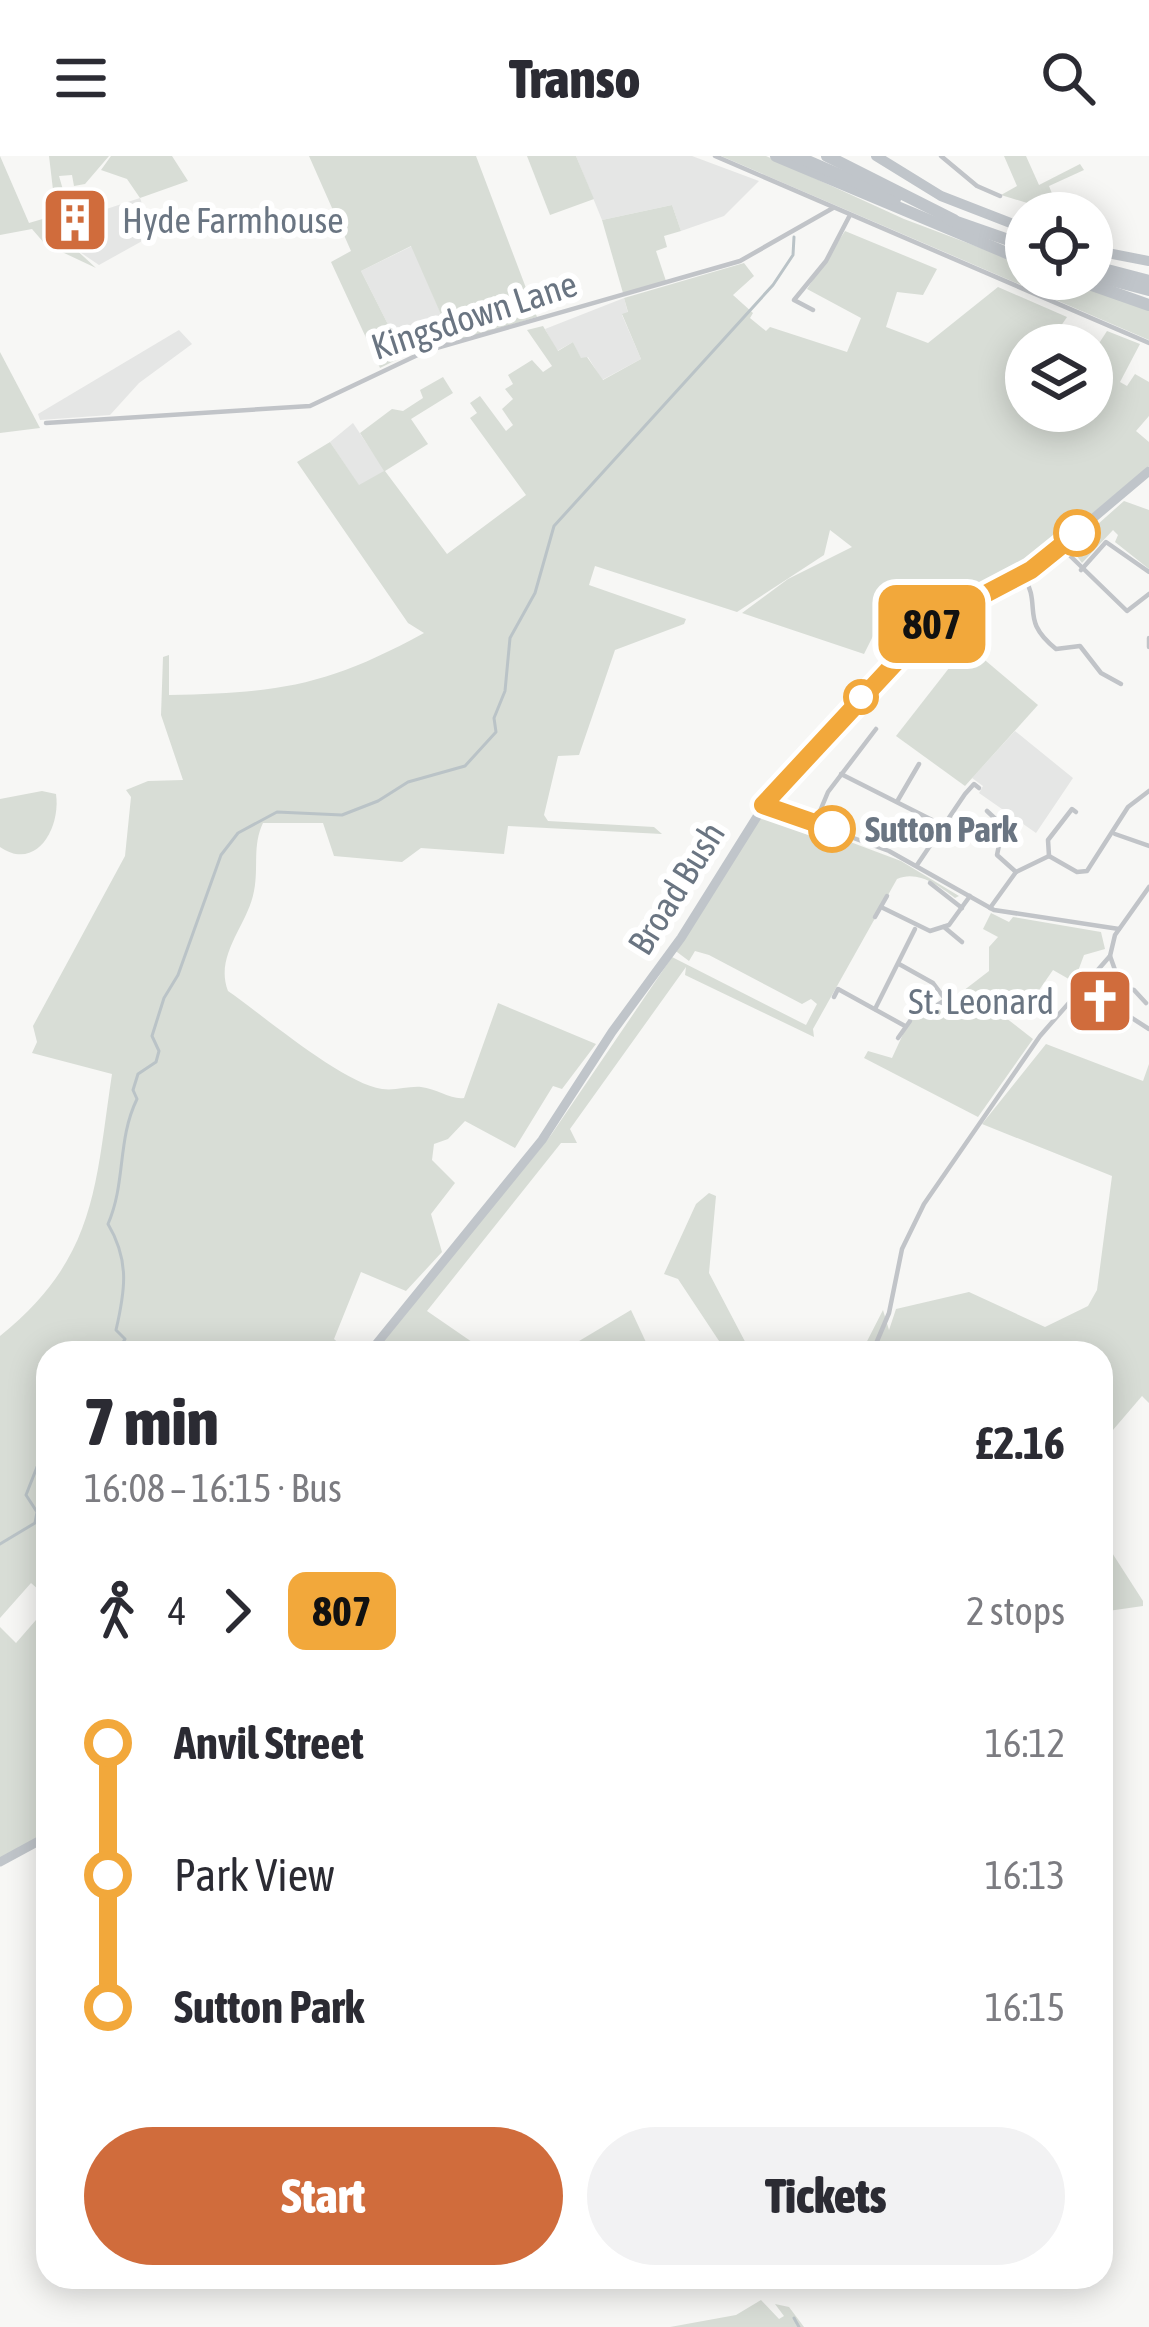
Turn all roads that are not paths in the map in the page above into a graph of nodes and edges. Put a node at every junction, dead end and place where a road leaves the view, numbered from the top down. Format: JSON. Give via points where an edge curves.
{"nodes":[{"id":1,"x":715,"y":156,"type":"edge"},
{"id":2,"x":776,"y":156,"type":"edge"},
{"id":3,"x":796,"y":156,"type":"edge"},
{"id":4,"x":827,"y":156,"type":"edge"},
{"id":5,"x":876,"y":156,"type":"edge"},
{"id":6,"x":941,"y":156,"type":"edge"},
{"id":7,"x":1000,"y":196,"type":"dead end"},
{"id":8,"x":833,"y":208,"type":"junction"},
{"id":9,"x":850,"y":215,"type":"junction"},
{"id":10,"x":1005,"y":221,"type":"edge"},
{"id":11,"x":961,"y":228,"type":"junction"},
{"id":12,"x":1005,"y":246,"type":"edge"},
{"id":13,"x":1113,"y":254,"type":"edge"},
{"id":14,"x":1149,"y":260,"type":"edge"},
{"id":15,"x":1113,"y":273,"type":"edge"},
{"id":16,"x":1113,"y":279,"type":"edge"},
{"id":17,"x":1149,"y":285,"type":"edge"},
{"id":18,"x":1113,"y":292,"type":"edge"},
{"id":19,"x":1149,"y":305,"type":"edge"},
{"id":20,"x":813,"y":310,"type":"dead end"},
{"id":21,"x":1149,"y":343,"type":"edge"},
{"id":22,"x":46,"y":422,"type":"dead end"},
{"id":23,"x":1149,"y":471,"type":"edge"},
{"id":24,"x":1061,"y":547,"type":"junction"},
{"id":25,"x":1081,"y":570,"type":"junction"},
{"id":26,"x":1149,"y":572,"type":"edge"},
{"id":27,"x":1023,"y":574,"type":"junction"},
{"id":28,"x":1149,"y":594,"type":"edge"},
{"id":29,"x":1149,"y":638,"type":"edge"},
{"id":30,"x":1149,"y":647,"type":"edge"},
{"id":31,"x":1056,"y":649,"type":"junction"},
{"id":32,"x":1051,"y":658,"type":"dead end"},
{"id":33,"x":1121,"y":684,"type":"dead end"},
{"id":34,"x":876,"y":729,"type":"dead end"},
{"id":35,"x":918,"y":770,"type":"dead end"},
{"id":36,"x":841,"y":774,"type":"junction"},
{"id":37,"x":980,"y":788,"type":"dead end"},
{"id":38,"x":1149,"y":791,"type":"edge"},
{"id":39,"x":897,"y":802,"type":"junction"},
{"id":40,"x":763,"y":805,"type":"junction"},
{"id":41,"x":987,"y":811,"type":"dead end"},
{"id":42,"x":1076,"y":812,"type":"dead end"},
{"id":43,"x":814,"y":823,"type":"junction"},
{"id":44,"x":942,"y":825,"type":"junction"},
{"id":45,"x":1113,"y":833,"type":"junction"},
{"id":46,"x":1149,"y":846,"type":"edge"},
{"id":47,"x":1049,"y":856,"type":"junction"},
{"id":48,"x":917,"y":865,"type":"junction"},
{"id":49,"x":1016,"y":872,"type":"junction"},
{"id":50,"x":931,"y":887,"type":"dead end"},
{"id":51,"x":1149,"y":887,"type":"edge"},
{"id":52,"x":887,"y":896,"type":"dead end"},
{"id":53,"x":970,"y":896,"type":"junction"},
{"id":54,"x":881,"y":908,"type":"junction"},
{"id":55,"x":962,"y":908,"type":"junction"},
{"id":56,"x":990,"y":908,"type":"junction"},
{"id":57,"x":875,"y":917,"type":"dead end"},
{"id":58,"x":916,"y":927,"type":"junction"},
{"id":59,"x":944,"y":927,"type":"junction"},
{"id":60,"x":1119,"y":929,"type":"junction"},
{"id":61,"x":1105,"y":931,"type":"junction"},
{"id":62,"x":1112,"y":941,"type":"junction"},
{"id":63,"x":962,"y":942,"type":"dead end"},
{"id":64,"x":1109,"y":956,"type":"junction"},
{"id":65,"x":899,"y":964,"type":"junction"},
{"id":66,"x":843,"y":980,"type":"dead end"},
{"id":67,"x":1119,"y":987,"type":"junction"},
{"id":68,"x":838,"y":989,"type":"junction"},
{"id":69,"x":953,"y":995,"type":"dead end"},
{"id":70,"x":834,"y":997,"type":"dead end"},
{"id":71,"x":945,"y":1000,"type":"junction"},
{"id":72,"x":1146,"y":1003,"type":"edge"},
{"id":73,"x":936,"y":1006,"type":"dead end"},
{"id":74,"x":875,"y":1009,"type":"junction"},
{"id":75,"x":1149,"y":1030,"type":"edge"},
{"id":76,"x":898,"y":1038,"type":"dead end"},
{"id":77,"x":379,"y":1341,"type":"edge"},
{"id":78,"x":877,"y":1341,"type":"edge"},
{"id":79,"x":36,"y":1842,"type":"edge"},
{"id":80,"x":0,"y":1862,"type":"edge"}],
"edges":[{"from":1,"to":8,"type":"street"},
{"from":2,"to":11,"type":"highway"},
{"from":3,"to":11,"type":"highway"},
{"from":4,"to":11,"type":"highway"},
{"from":5,"to":10,"type":"main road","via":[[941,196]]},
{"from":6,"to":7,"type":"street"},
{"from":8,"to":9,"type":"street"},
{"from":8,"to":22,"type":"street","name":"Kingsdown Lane","via":[[740,261],[426,351],[310,406]]},
{"from":9,"to":20,"type":"street","via":[[795,296]]},
{"from":9,"to":21,"type":"street"},
{"from":11,"to":12,"type":"highway"},
{"from":13,"to":14,"type":"main road"},
{"from":15,"to":17,"type":"highway"},
{"from":16,"to":17,"type":"highway"},
{"from":18,"to":19,"type":"highway"},
{"from":23,"to":24,"type":"main road","name":"Broad Bush"},
{"from":24,"to":25,"type":"street"},
{"from":24,"to":27,"type":"main road","name":"Broad Bush"},
{"from":25,"to":26,"type":"street","via":[[1106,542]]},
{"from":25,"to":28,"type":"street","via":[[1127,611]]},
{"from":27,"to":31,"type":"street","via":[[1033,596],[1032,626]]},
{"from":27,"to":40,"type":"main road","name":"Broad Bush","via":[[934,621]]},
{"from":29,"to":30,"type":"street"},
{"from":31,"to":32,"type":"street"},
{"from":31,"to":33,"type":"street","via":[[1078,645]]},
{"from":34,"to":36,"type":"street"},
{"from":35,"to":39,"type":"street"},
{"from":36,"to":39,"type":"street"},
{"from":36,"to":43,"type":"street"},
{"from":37,"to":44,"type":"street","via":[[974,784],[956,801]]},
{"from":38,"to":45,"type":"street"},
{"from":39,"to":44,"type":"street"},
{"from":40,"to":43,"type":"street"},
{"from":40,"to":77,"type":"main road","name":"Broad Bush","via":[[542,1140]]},
{"from":41,"to":49,"type":"street","via":[[1003,826],[997,855]]},
{"from":42,"to":47,"type":"street","via":[[1049,839]]},
{"from":43,"to":48,"type":"street"},
{"from":44,"to":48,"type":"street"},
{"from":45,"to":46,"type":"street"},
{"from":45,"to":47,"type":"street","via":[[1080,873]]},
{"from":47,"to":49,"type":"street"},
{"from":48,"to":53,"type":"street"},
{"from":49,"to":56,"type":"street"},
{"from":50,"to":55,"type":"street"},
{"from":51,"to":60,"type":"street"},
{"from":52,"to":54,"type":"street"},
{"from":53,"to":55,"type":"street"},
{"from":53,"to":56,"type":"street"},
{"from":54,"to":57,"type":"street"},
{"from":54,"to":58,"type":"street"},
{"from":55,"to":59,"type":"street"},
{"from":56,"to":61,"type":"street"},
{"from":58,"to":59,"type":"street"},
{"from":58,"to":65,"type":"street"},
{"from":59,"to":63,"type":"street"},
{"from":60,"to":61,"type":"street"},
{"from":60,"to":62,"type":"street"},
{"from":61,"to":62,"type":"street"},
{"from":62,"to":64,"type":"street"},
{"from":64,"to":67,"type":"street"},
{"from":64,"to":78,"type":"street","via":[[1040,1036],[940,1177],[902,1249]]},
{"from":65,"to":71,"type":"street"},
{"from":65,"to":74,"type":"street"},
{"from":66,"to":68,"type":"street"},
{"from":67,"to":72,"type":"street"},
{"from":67,"to":75,"type":"street","via":[[1123,1014]]},
{"from":68,"to":70,"type":"street"},
{"from":68,"to":74,"type":"street"},
{"from":69,"to":71,"type":"street"},
{"from":71,"to":73,"type":"street"},
{"from":74,"to":76,"type":"street","via":[[907,1023]]},
{"from":79,"to":80,"type":"main road"}]}
